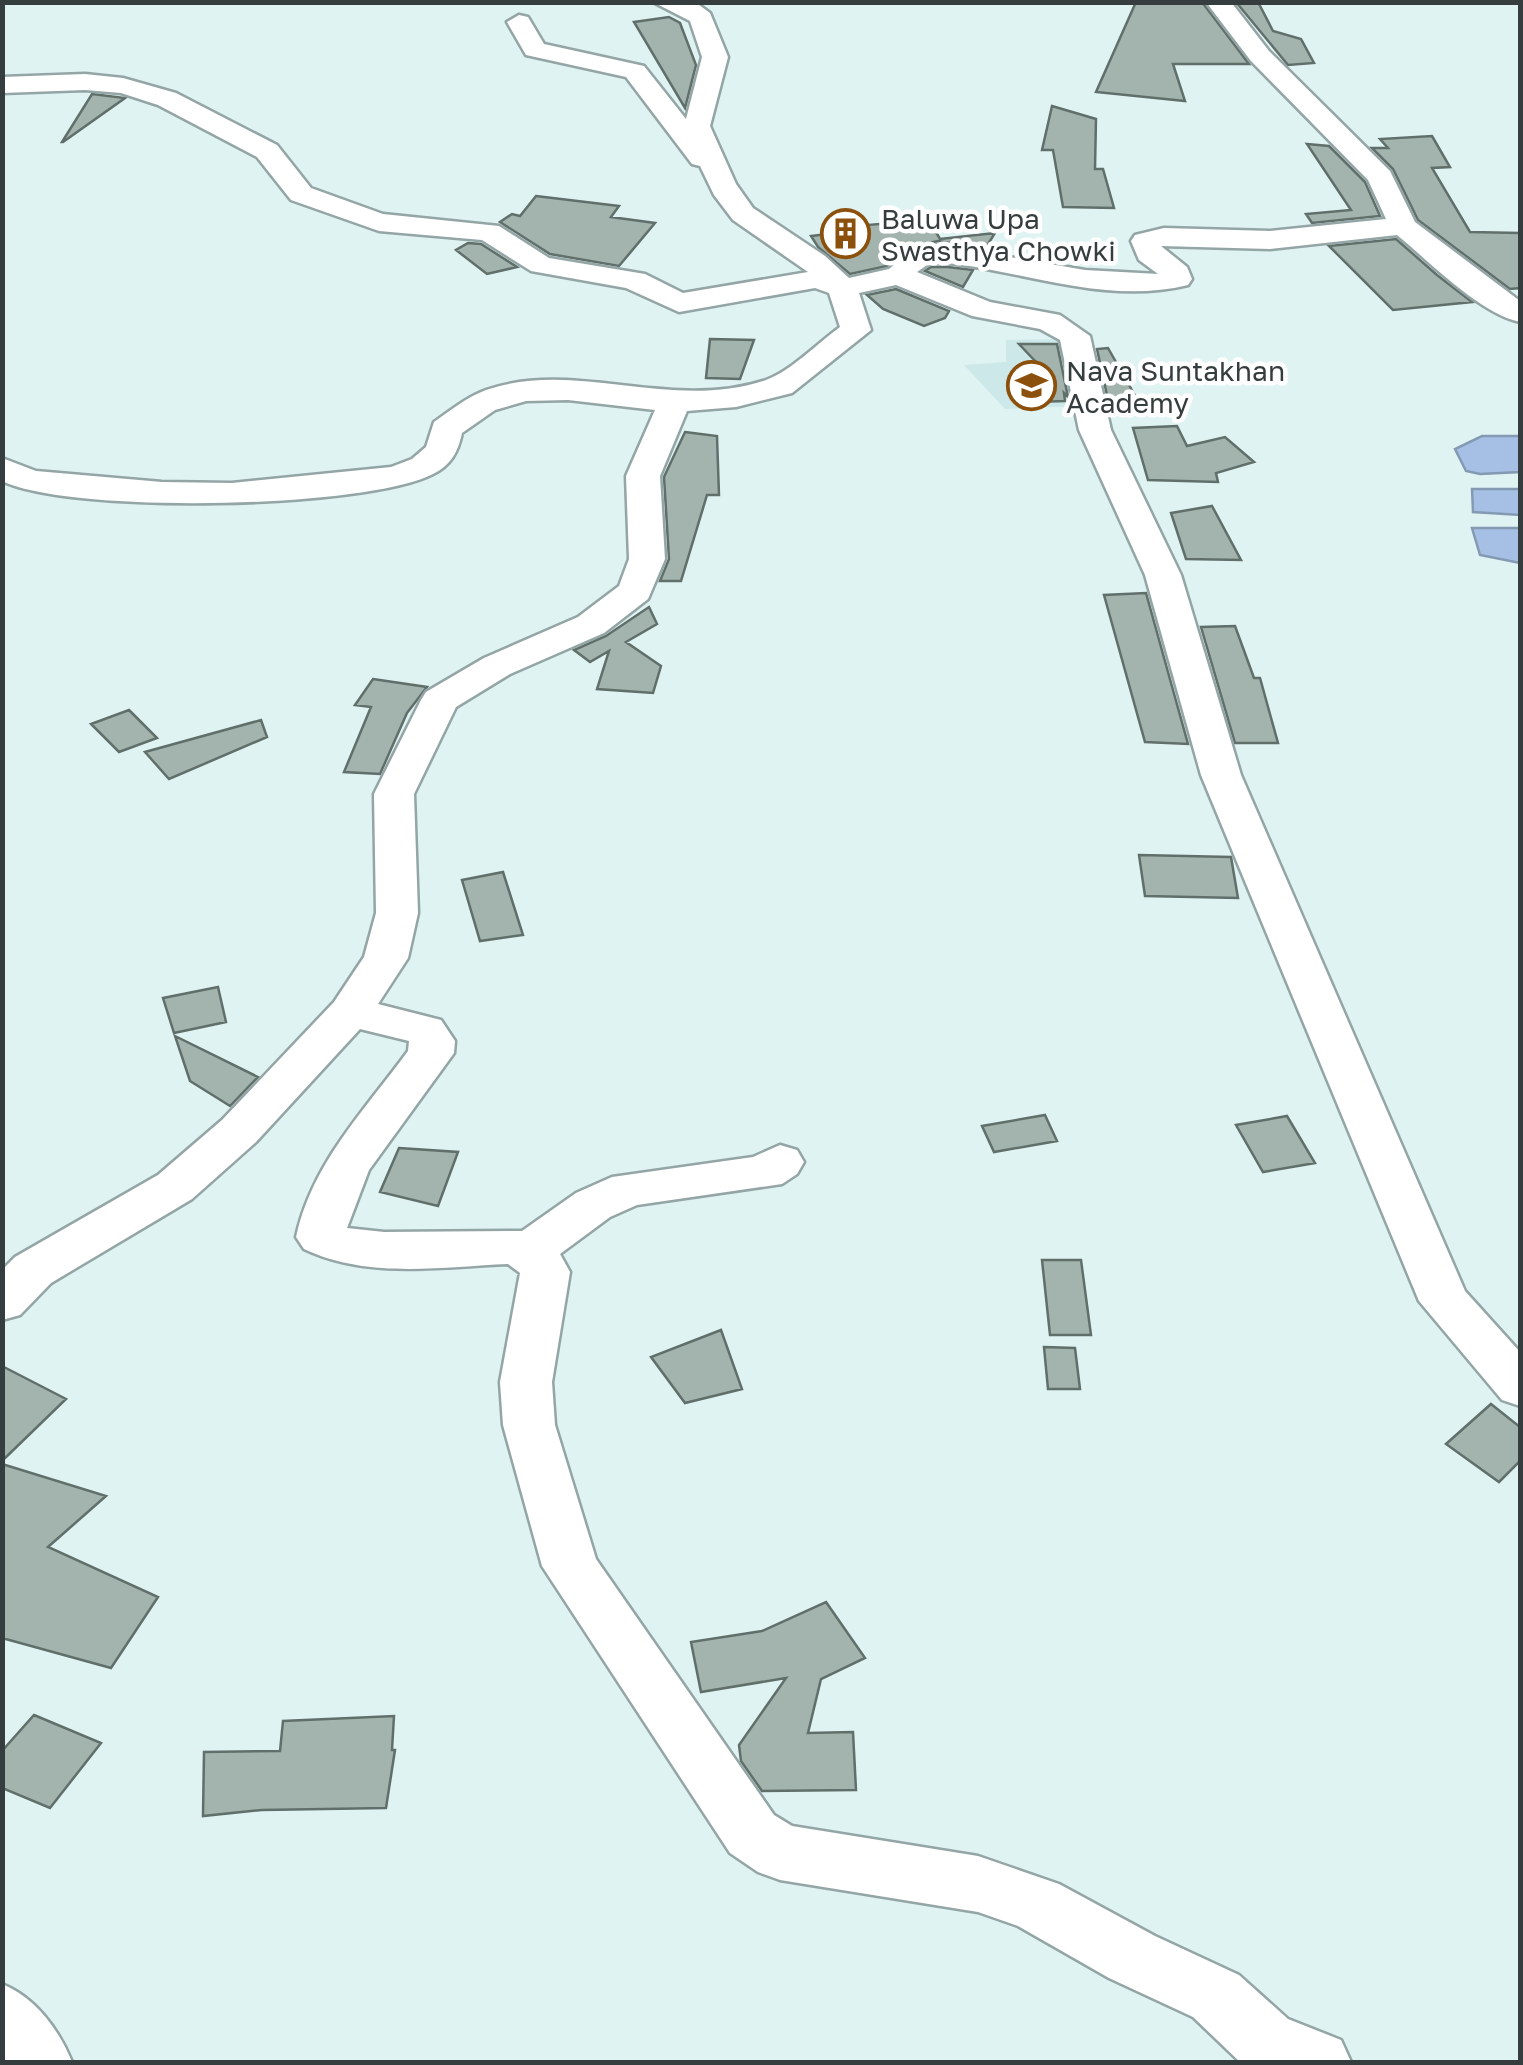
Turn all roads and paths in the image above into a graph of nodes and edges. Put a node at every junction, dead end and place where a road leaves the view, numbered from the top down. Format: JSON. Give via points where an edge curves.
{"nodes":[{"id":1,"x":664,"y":2,"type":"edge"},
{"id":2,"x":1218,"y":2,"type":"edge"},
{"id":3,"x":519,"y":22,"type":"dead end"},
{"id":4,"x":2,"y":85,"type":"edge"},
{"id":5,"x":720,"y":171,"type":"junction"},
{"id":6,"x":1402,"y":226,"type":"junction"},
{"id":7,"x":898,"y":276,"type":"junction"},
{"id":8,"x":846,"y":288,"type":"junction"},
{"id":9,"x":1520,"y":313,"type":"edge"},
{"id":10,"x":674,"y":402,"type":"junction"},
{"id":11,"x":16,"y":474,"type":"edge"},
{"id":12,"x":2,"y":503,"type":"edge"},
{"id":13,"x":350,"y":1012,"type":"junction"},
{"id":14,"x":780,"y":1162,"type":"dead end"},
{"id":15,"x":529,"y":1251,"type":"junction"},
{"id":16,"x":2,"y":1302,"type":"edge"},
{"id":17,"x":1520,"y":1386,"type":"edge"},
{"id":18,"x":2,"y":2015,"type":"edge"},
{"id":19,"x":39,"y":2062,"type":"edge"},
{"id":20,"x":1318,"y":2062,"type":"edge"}],
"edges":[{"from":1,"to":5,"type":"street","via":[[701,18],[715,56],[696,126]]},
{"from":2,"to":6,"type":"street","via":[[1260,56],[1380,178]]},
{"from":3,"to":5,"type":"street","via":[[535,50],[635,71],[700,156]]},
{"from":4,"to":8,"type":"street","via":[[85,82],[167,99],[267,151],[301,194],[379,222],[490,232],[540,265],[634,280],[680,303],[816,279]]},
{"from":5,"to":8,"type":"street","via":[[741,213]]},
{"from":6,"to":7,"type":"street","via":[[1270,240],[1145,241],[1149,254],[1177,274],[1164,283],[1090,279],[954,255],[924,256]]},
{"from":6,"to":9,"type":"street"},
{"from":7,"to":8,"type":"street"},
{"from":7,"to":17,"type":"street","via":[[983,310],[1049,321],[1075,336],[1094,430],[1163,575],[1221,776],[1444,1301]]},
{"from":8,"to":10,"type":"street","via":[[856,330],[781,386]]},
{"from":10,"to":11,"type":"street","via":[[509,393],[446,428],[442,452],[424,466],[332,486],[162,492]]},
{"from":10,"to":13,"type":"street","via":[[643,476],[647,558],[634,591],[591,625],[497,666],[440,700],[394,794],[396,913],[386,958]]},
{"from":11,"to":12,"type":"street"},
{"from":13,"to":15,"type":"street","via":[[425,1030],[431,1053],[364,1137],[322,1220],[321,1237],[358,1250]]},
{"from":13,"to":16,"type":"street","via":[[239,1132],[175,1187],[33,1270]]},
{"from":14,"to":15,"type":"street","via":[[765,1172],[609,1196]]},
{"from":15,"to":20,"type":"street","via":[[544,1272],[526,1382],[530,1425],[570,1566],[752,1834],[780,1852],[978,1884],[1037,1904],[1216,1996],[1266,2042]]},
{"from":18,"to":19,"type":"street"}]}
